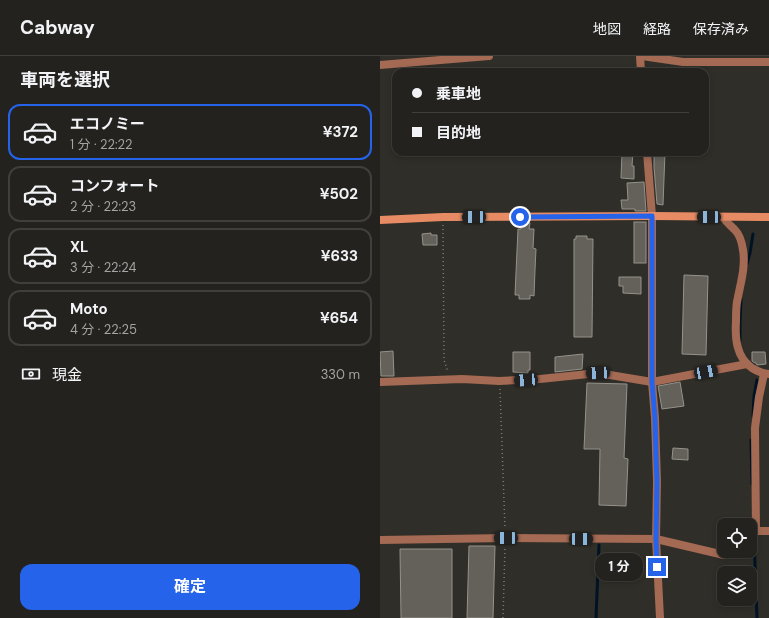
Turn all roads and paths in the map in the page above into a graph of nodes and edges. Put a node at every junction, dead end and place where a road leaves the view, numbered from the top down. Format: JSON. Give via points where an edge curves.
{"nodes":[{"id":1,"x":490,"y":56,"type":"edge"},
{"id":2,"x":641,"y":56,"type":"edge"},
{"id":3,"x":769,"y":62,"type":"edge"},
{"id":4,"x":380,"y":65,"type":"edge"},
{"id":5,"x":641,"y":68,"type":"edge"},
{"id":6,"x":647,"y":156,"type":"edge"},
{"id":7,"x":652,"y":216,"type":"junction"},
{"id":8,"x":723,"y":217,"type":"junction"},
{"id":9,"x":769,"y":217,"type":"edge"},
{"id":10,"x":444,"y":218,"type":"junction"},
{"id":11,"x":380,"y":220,"type":"edge"},
{"id":12,"x":747,"y":364,"type":"junction"},
{"id":13,"x":767,"y":374,"type":"edge"},
{"id":14,"x":462,"y":380,"type":"junction"},
{"id":15,"x":499,"y":381,"type":"junction"},
{"id":16,"x":380,"y":382,"type":"edge"},
{"id":17,"x":652,"y":382,"type":"junction"},
{"id":18,"x":756,"y":518,"type":"edge"},
{"id":19,"x":757,"y":531,"type":"edge"},
{"id":20,"x":769,"y":531,"type":"edge"},
{"id":21,"x":506,"y":538,"type":"junction"},
{"id":22,"x":656,"y":539,"type":"junction"},
{"id":23,"x":380,"y":540,"type":"edge"},
{"id":24,"x":717,"y":553,"type":"edge"},
{"id":25,"x":503,"y":618,"type":"edge"},
{"id":26,"x":660,"y":618,"type":"edge"}],
"edges":[{"from":1,"to":4,"type":"street"},
{"from":2,"to":3,"type":"street","via":[[683,62]]},
{"from":2,"to":5,"type":"street"},
{"from":6,"to":7,"type":"street"},
{"from":7,"to":8,"type":"street"},
{"from":7,"to":10,"type":"street"},
{"from":7,"to":17,"type":"street"},
{"from":8,"to":9,"type":"street"},
{"from":8,"to":12,"type":"street","via":[[738,234],[744,255],[736,330],[739,352]]},
{"from":10,"to":11,"type":"street"},
{"from":10,"to":14,"type":"path","via":[[444,360],[447,369]]},
{"from":12,"to":13,"type":"street"},
{"from":12,"to":17,"type":"street"},
{"from":13,"to":18,"type":"street","via":[[759,397],[755,428]]},
{"from":14,"to":15,"type":"street"},
{"from":14,"to":16,"type":"street"},
{"from":15,"to":17,"type":"street","via":[[598,373]]},
{"from":15,"to":21,"type":"path"},
{"from":17,"to":22,"type":"street","via":[[657,482]]},
{"from":19,"to":20,"type":"street"},
{"from":21,"to":22,"type":"street"},
{"from":21,"to":23,"type":"street"},
{"from":21,"to":25,"type":"path"},
{"from":22,"to":24,"type":"street"},
{"from":22,"to":26,"type":"street"}]}
